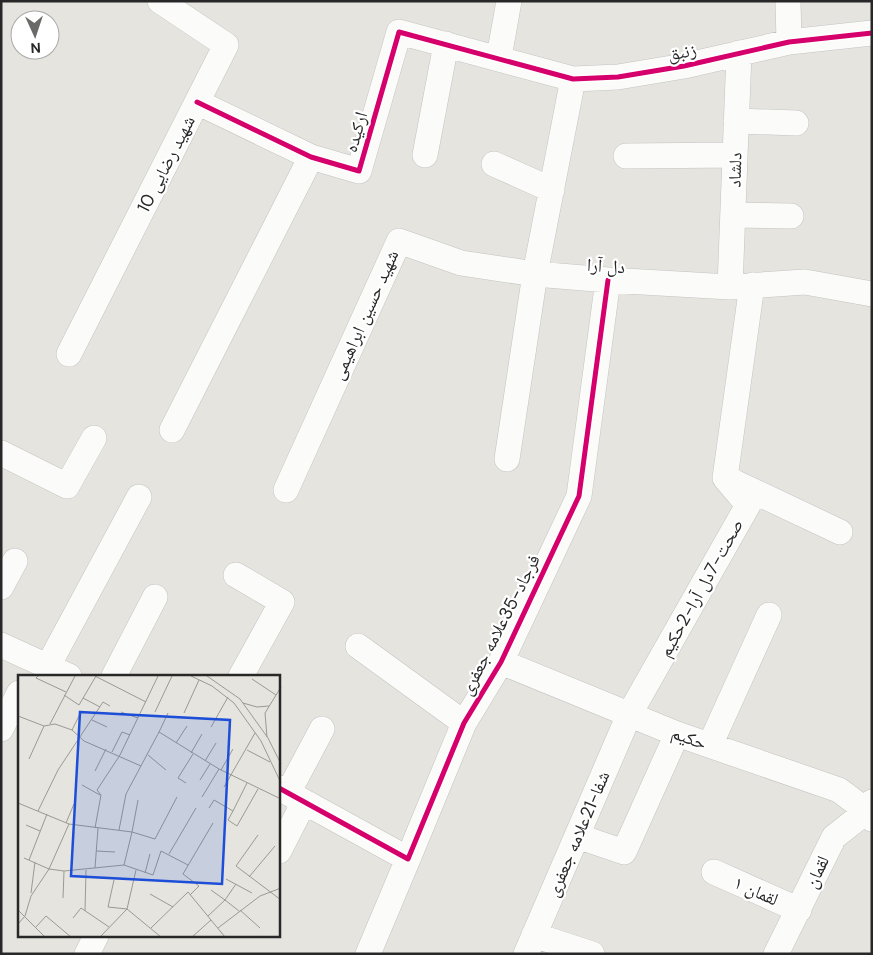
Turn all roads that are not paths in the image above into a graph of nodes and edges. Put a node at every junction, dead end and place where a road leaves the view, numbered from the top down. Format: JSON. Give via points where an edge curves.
{"nodes":[{"id":1,"x":160,"y":1,"type":"edge"},
{"id":2,"x":509,"y":1,"type":"edge"},
{"id":3,"x":788,"y":1,"type":"edge"},
{"id":4,"x":872,"y":33,"type":"edge"},
{"id":5,"x":789,"y":42,"type":"junction"},
{"id":6,"x":446,"y":44,"type":"junction"},
{"id":7,"x":739,"y":54,"type":"junction"},
{"id":8,"x":499,"y":57,"type":"junction"},
{"id":9,"x":573,"y":79,"type":"junction"},
{"id":10,"x":197,"y":102,"type":"junction"},
{"id":11,"x":736,"y":121,"type":"junction"},
{"id":12,"x":796,"y":122,"type":"dead end"},
{"id":13,"x":426,"y":155,"type":"dead end"},
{"id":14,"x":735,"y":155,"type":"junction"},
{"id":15,"x":626,"y":156,"type":"dead end"},
{"id":16,"x":311,"y":157,"type":"junction"},
{"id":17,"x":494,"y":164,"type":"dead end"},
{"id":18,"x":552,"y":190,"type":"junction"},
{"id":19,"x":733,"y":215,"type":"junction"},
{"id":20,"x":791,"y":216,"type":"dead end"},
{"id":21,"x":535,"y":274,"type":"junction"},
{"id":22,"x":608,"y":280,"type":"junction"},
{"id":23,"x":741,"y":286,"type":"junction"},
{"id":24,"x":872,"y":294,"type":"edge"},
{"id":25,"x":69,"y":354,"type":"dead end"},
{"id":26,"x":172,"y":430,"type":"dead end"},
{"id":27,"x":94,"y":438,"type":"dead end"},
{"id":28,"x":1,"y":453,"type":"edge"},
{"id":29,"x":507,"y":459,"type":"dead end"},
{"id":30,"x":725,"y":478,"type":"junction"},
{"id":31,"x":286,"y":490,"type":"dead end"},
{"id":32,"x":139,"y":497,"type":"dead end"},
{"id":33,"x":840,"y":532,"type":"dead end"},
{"id":34,"x":15,"y":561,"type":"dead end"},
{"id":35,"x":236,"y":575,"type":"dead end"},
{"id":36,"x":1,"y":587,"type":"edge"},
{"id":37,"x":155,"y":597,"type":"dead end"},
{"id":38,"x":770,"y":614,"type":"dead end"},
{"id":39,"x":1,"y":645,"type":"edge"},
{"id":40,"x":358,"y":646,"type":"dead end"},
{"id":41,"x":501,"y":662,"type":"junction"},
{"id":42,"x":45,"y":669,"type":"edge"},
{"id":43,"x":115,"y":675,"type":"edge"},
{"id":44,"x":243,"y":675,"type":"edge"},
{"id":45,"x":18,"y":695,"type":"edge"},
{"id":46,"x":629,"y":715,"type":"junction"},
{"id":47,"x":464,"y":724,"type":"junction"},
{"id":48,"x":322,"y":729,"type":"dead end"},
{"id":49,"x":1,"y":730,"type":"edge"},
{"id":50,"x":677,"y":734,"type":"junction"},
{"id":51,"x":710,"y":746,"type":"junction"},
{"id":52,"x":290,"y":794,"type":"edge"},
{"id":53,"x":870,"y":810,"type":"edge"},
{"id":54,"x":576,"y":836,"type":"junction"},
{"id":55,"x":280,"y":845,"type":"edge"},
{"id":56,"x":408,"y":859,"type":"junction"},
{"id":57,"x":714,"y":872,"type":"dead end"},
{"id":58,"x":799,"y":910,"type":"junction"},
{"id":59,"x":95,"y":938,"type":"edge"},
{"id":60,"x":530,"y":944,"type":"edge"},
{"id":61,"x":87,"y":954,"type":"edge"},
{"id":62,"x":368,"y":954,"type":"edge"},
{"id":63,"x":592,"y":954,"type":"edge"},
{"id":64,"x":776,"y":954,"type":"edge"}],
"edges":[{"from":1,"to":10,"type":"street","name":"شهید رضایی 10","via":[[226,45]]},
{"from":2,"to":8,"type":"street"},
{"from":3,"to":5,"type":"street"},
{"from":4,"to":5,"type":"street","name":"زنبق"},
{"from":5,"to":7,"type":"street","name":"زنبق"},
{"from":6,"to":8,"type":"street","name":"ارکیده"},
{"from":6,"to":13,"type":"street"},
{"from":6,"to":16,"type":"street","name":"ارکیده","via":[[399,32],[358,171]]},
{"from":7,"to":9,"type":"street","name":"زنبق","via":[[618,77]]},
{"from":7,"to":11,"type":"street","name":"دلشاد"},
{"from":8,"to":9,"type":"street","name":"زنبق"},
{"from":9,"to":18,"type":"street"},
{"from":10,"to":16,"type":"street","name":"ارکیده"},
{"from":10,"to":25,"type":"street","name":"شهید رضایی 10"},
{"from":11,"to":12,"type":"street"},
{"from":11,"to":14,"type":"street","name":"دلشاد"},
{"from":14,"to":15,"type":"street"},
{"from":14,"to":19,"type":"street","name":"دلشاد"},
{"from":16,"to":26,"type":"street"},
{"from":17,"to":18,"type":"street"},
{"from":18,"to":21,"type":"street"},
{"from":19,"to":20,"type":"street"},
{"from":19,"to":23,"type":"street","name":"دلشاد"},
{"from":21,"to":22,"type":"street","name":"دل آرا"},
{"from":21,"to":29,"type":"street"},
{"from":21,"to":31,"type":"street","name":"شهید حسین ابراهیمی","via":[[461,264],[399,241]]},
{"from":22,"to":23,"type":"street","name":"دل آرا"},
{"from":22,"to":41,"type":"street","name":"فرجاد-35علامه جعفری","via":[[579,496]]},
{"from":23,"to":24,"type":"street","name":"دل آرا","via":[[805,282]]},
{"from":23,"to":30,"type":"street"},
{"from":27,"to":28,"type":"street","via":[[67,486]]},
{"from":30,"to":33,"type":"street"},
{"from":30,"to":46,"type":"street","name":"صحت-7دل آرا-2حکیم","via":[[748,505]]},
{"from":32,"to":42,"type":"street"},
{"from":34,"to":36,"type":"street"},
{"from":35,"to":44,"type":"street","via":[[282,602]]},
{"from":37,"to":43,"type":"street"},
{"from":38,"to":51,"type":"street"},
{"from":39,"to":42,"type":"street"},
{"from":40,"to":47,"type":"street"},
{"from":41,"to":46,"type":"street","name":"حکیم"},
{"from":41,"to":47,"type":"street","name":"فرجاد-35علامه جعفری"},
{"from":45,"to":49,"type":"street"},
{"from":46,"to":50,"type":"street","name":"حکیم"},
{"from":46,"to":54,"type":"street","name":"شفا-21علامه جعفری"},
{"from":47,"to":56,"type":"street","name":"فرجاد-35علامه جعفری"},
{"from":48,"to":52,"type":"street"},
{"from":50,"to":51,"type":"street","name":"حکیم"},
{"from":50,"to":54,"type":"street","via":[[624,852]]},
{"from":51,"to":53,"type":"street","name":"حکیم","via":[[840,790]]},
{"from":52,"to":55,"type":"street"},
{"from":52,"to":56,"type":"street"},
{"from":53,"to":58,"type":"street","name":"لقمان","via":[[834,837]]},
{"from":54,"to":60,"type":"street","name":"شفا-21علامه جعفری"},
{"from":56,"to":62,"type":"street","name":"فرجاد-35علامه جعفری"},
{"from":57,"to":58,"type":"street","name":"لقمان ۱"},
{"from":58,"to":64,"type":"street","name":"لقمان"},
{"from":59,"to":61,"type":"street"},
{"from":60,"to":63,"type":"street"}]}
